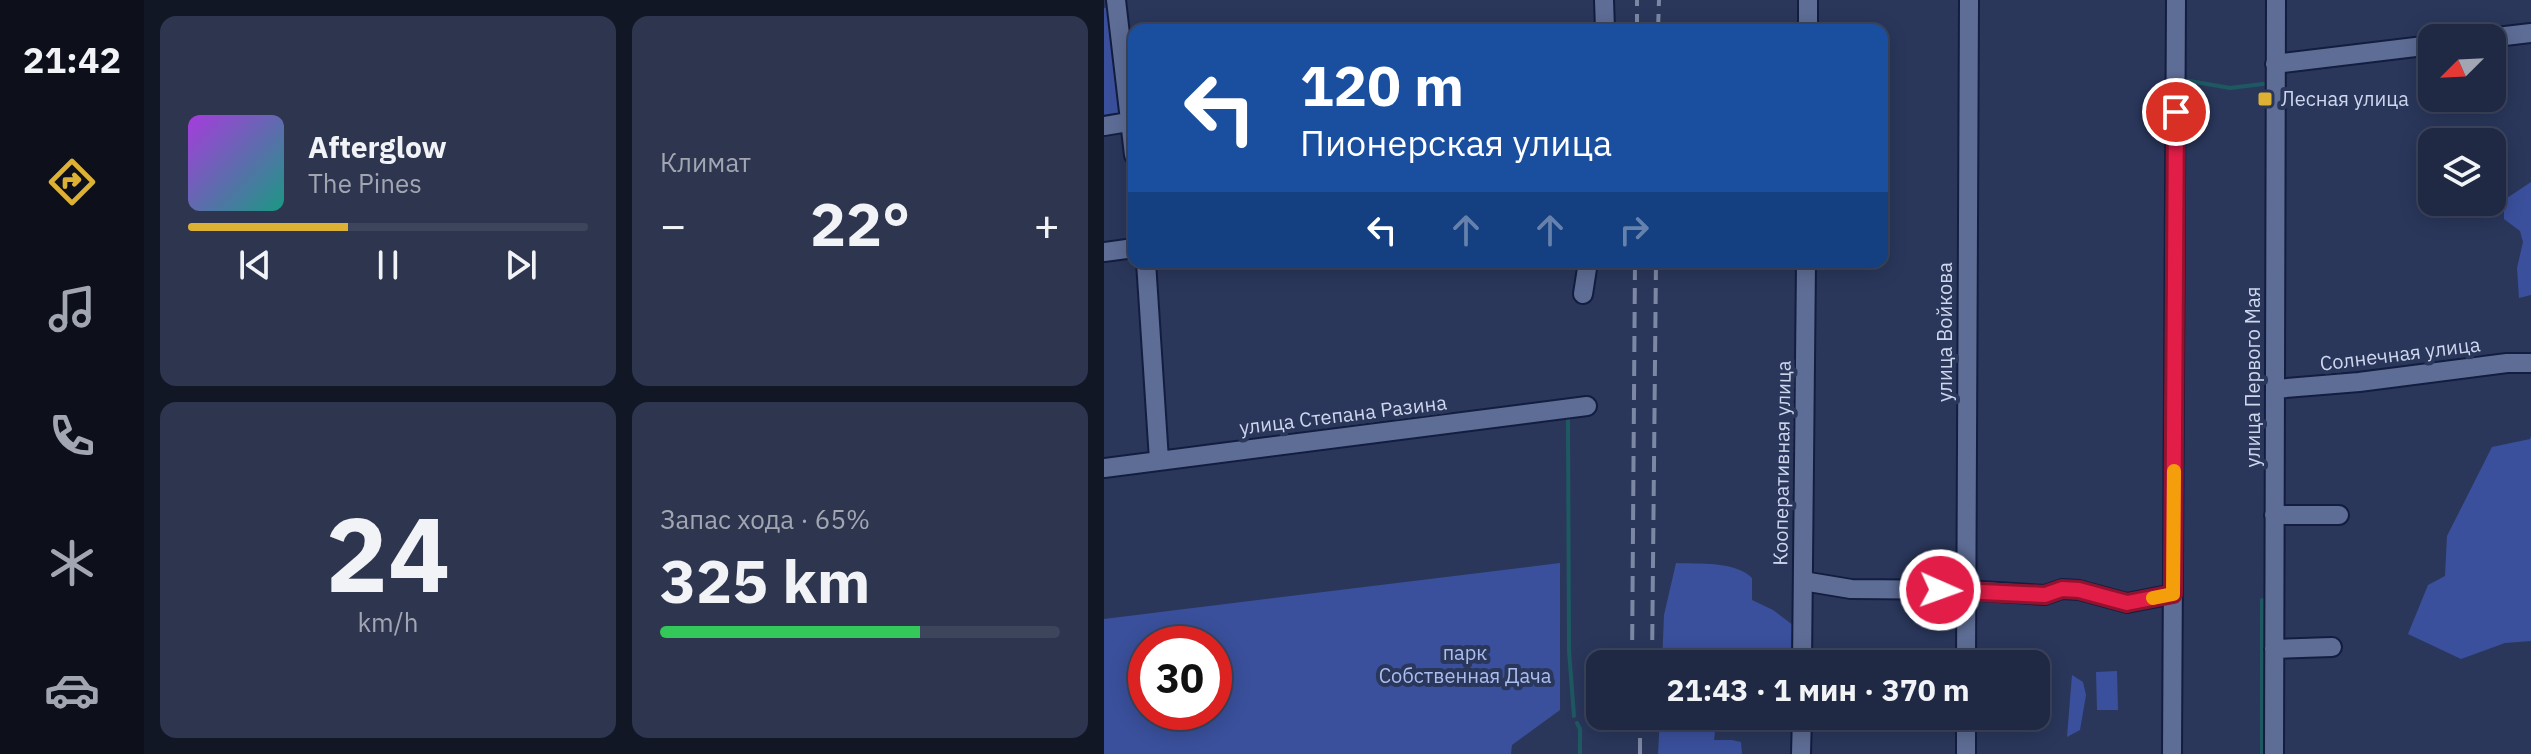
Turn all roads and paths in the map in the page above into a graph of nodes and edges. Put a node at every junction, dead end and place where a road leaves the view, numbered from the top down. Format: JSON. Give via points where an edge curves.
{"nodes":[{"id":1,"x":1116,"y":0,"type":"edge"},
{"id":2,"x":1604,"y":0,"type":"edge"},
{"id":3,"x":1808,"y":0,"type":"edge"},
{"id":4,"x":1969,"y":0,"type":"edge"},
{"id":5,"x":2176,"y":0,"type":"edge"},
{"id":6,"x":2276,"y":0,"type":"edge"},
{"id":7,"x":1605,"y":24,"type":"edge"},
{"id":8,"x":1808,"y":24,"type":"edge"},
{"id":9,"x":2531,"y":33,"type":"edge"},
{"id":10,"x":2506,"y":36,"type":"edge"},
{"id":11,"x":2418,"y":47,"type":"edge"},
{"id":12,"x":2275,"y":64,"type":"junction"},
{"id":13,"x":1128,"y":92,"type":"edge"},
{"id":14,"x":1128,"y":123,"type":"edge"},
{"id":15,"x":1104,"y":126,"type":"edge"},
{"id":16,"x":1128,"y":249,"type":"edge"},
{"id":17,"x":1104,"y":252,"type":"edge"},
{"id":18,"x":1146,"y":268,"type":"edge"},
{"id":19,"x":1587,"y":268,"type":"edge"},
{"id":20,"x":1806,"y":268,"type":"edge"},
{"id":21,"x":1583,"y":294,"type":"dead end"},
{"id":22,"x":2531,"y":363,"type":"edge"},
{"id":23,"x":2275,"y":389,"type":"junction"},
{"id":24,"x":1587,"y":406,"type":"dead end"},
{"id":25,"x":1159,"y":460,"type":"junction"},
{"id":26,"x":1104,"y":468,"type":"edge"},
{"id":27,"x":2274,"y":515,"type":"junction"},
{"id":28,"x":2339,"y":515,"type":"dead end"},
{"id":29,"x":1803,"y":581,"type":"junction"},
{"id":30,"x":1966,"y":590,"type":"junction"},
{"id":31,"x":2173,"y":594,"type":"junction"},
{"id":32,"x":2332,"y":647,"type":"dead end"},
{"id":33,"x":2274,"y":649,"type":"junction"},
{"id":34,"x":1802,"y":650,"type":"edge"},
{"id":35,"x":1966,"y":650,"type":"edge"},
{"id":36,"x":1802,"y":730,"type":"edge"},
{"id":37,"x":1966,"y":730,"type":"edge"},
{"id":38,"x":1801,"y":754,"type":"edge"},
{"id":39,"x":1966,"y":754,"type":"edge"},
{"id":40,"x":2172,"y":754,"type":"edge"},
{"id":41,"x":2274,"y":754,"type":"edge"}],
"edges":[{"from":1,"to":13,"type":"street"},
{"from":2,"to":7,"type":"street"},
{"from":3,"to":8,"type":"street"},
{"from":4,"to":30,"type":"street","name":"улица Войкова"},
{"from":5,"to":31,"type":"street"},
{"from":6,"to":12,"type":"street","name":"улица Первого Мая"},
{"from":9,"to":10,"type":"street"},
{"from":11,"to":12,"type":"street"},
{"from":12,"to":23,"type":"street","name":"улица Первого Мая"},
{"from":14,"to":15,"type":"street"},
{"from":16,"to":17,"type":"street"},
{"from":18,"to":25,"type":"street"},
{"from":19,"to":21,"type":"street"},
{"from":20,"to":29,"type":"street","name":"Кооперативная улица"},
{"from":22,"to":23,"type":"street","name":"Солнечная улица"},
{"from":23,"to":27,"type":"street","name":"улица Первого Мая"},
{"from":24,"to":25,"type":"street","name":"улица Степана Разина"},
{"from":25,"to":26,"type":"street","name":"улица Степана Разина"},
{"from":27,"to":28,"type":"street"},
{"from":27,"to":33,"type":"street","name":"улица Первого Мая"},
{"from":29,"to":30,"type":"street","via":[[1851,589]]},
{"from":29,"to":34,"type":"street","name":"Кооперативная улица"},
{"from":30,"to":31,"type":"street","via":[[2045,595],[2079,590],[2127,603]]},
{"from":30,"to":35,"type":"street","name":"улица Войкова"},
{"from":31,"to":40,"type":"street"},
{"from":32,"to":33,"type":"street"},
{"from":33,"to":41,"type":"street","name":"улица Первого Мая"},
{"from":36,"to":38,"type":"street"},
{"from":37,"to":39,"type":"street"}]}
